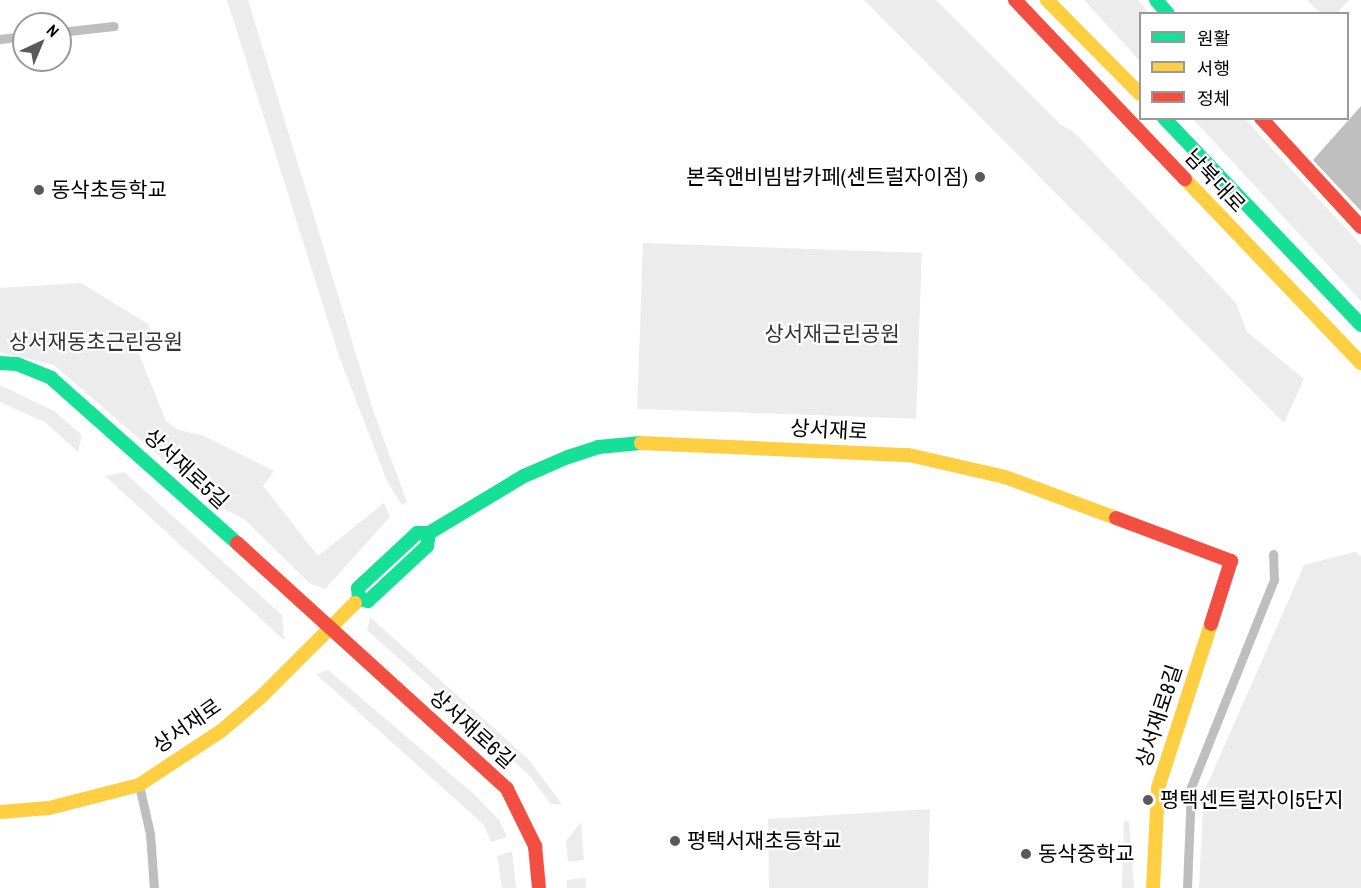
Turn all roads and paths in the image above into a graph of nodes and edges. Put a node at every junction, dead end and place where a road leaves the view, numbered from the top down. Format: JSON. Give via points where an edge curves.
{"nodes":[{"id":1,"x":1001,"y":0,"type":"edge"},
{"id":2,"x":1015,"y":0,"type":"edge"},
{"id":3,"x":1047,"y":0,"type":"edge"},
{"id":4,"x":1156,"y":0,"type":"edge"},
{"id":5,"x":1166,"y":12,"type":"edge"},
{"id":6,"x":1028,"y":14,"type":"junction"},
{"id":7,"x":114,"y":26,"type":"dead end"},
{"id":8,"x":72,"y":31,"type":"edge"},
{"id":9,"x":1139,"y":93,"type":"edge"},
{"id":10,"x":1166,"y":120,"type":"edge"},
{"id":11,"x":1263,"y":120,"type":"edge"},
{"id":12,"x":1361,"y":227,"type":"edge"},
{"id":13,"x":1361,"y":325,"type":"edge"},
{"id":14,"x":0,"y":363,"type":"edge"},
{"id":15,"x":1361,"y":363,"type":"edge"},
{"id":16,"x":1273,"y":554,"type":"dead end"},
{"id":17,"x":1231,"y":561,"type":"joint"},
{"id":18,"x":329,"y":630,"type":"junction"},
{"id":19,"x":139,"y":785,"type":"junction"},
{"id":20,"x":0,"y":812,"type":"edge"},
{"id":21,"x":154,"y":888,"type":"edge"},
{"id":22,"x":539,"y":888,"type":"edge"},
{"id":23,"x":1153,"y":888,"type":"edge"},
{"id":24,"x":1186,"y":888,"type":"edge"}],
"edges":[{"from":1,"to":6,"type":"main road"},
{"from":2,"to":6,"type":"main road","name":"남북대로"},
{"from":3,"to":9,"type":"main road"},
{"from":4,"to":5,"type":"main road"},
{"from":6,"to":15,"type":"main road","name":"남북대로"},
{"from":7,"to":8,"type":"street"},
{"from":10,"to":13,"type":"main road","name":"남북대로"},
{"from":11,"to":12,"type":"main road"},
{"from":14,"to":18,"type":"main road","name":"상서재로5길","via":[[17,364],[51,378],[88,407]]},
{"from":16,"to":24,"type":"street","via":[[1274,580],[1191,787]]},
{"from":17,"to":18,"type":"main road","name":"상서재로","via":[[1005,477],[945,462],[909,455],[647,442],[598,447],[568,457],[524,476],[429,533],[417,533],[358,588],[359,599]]},
{"from":17,"to":23,"type":"main road","name":"상서재로8길","via":[[1158,788]]},
{"from":18,"to":19,"type":"main road","name":"상서재로","via":[[221,731]]},
{"from":18,"to":22,"type":"main road","name":"상서재로6길","via":[[507,789],[535,846]]},
{"from":19,"to":20,"type":"main road","name":"상서재로","via":[[57,806]]},
{"from":19,"to":21,"type":"street","via":[[150,834]]}]}
